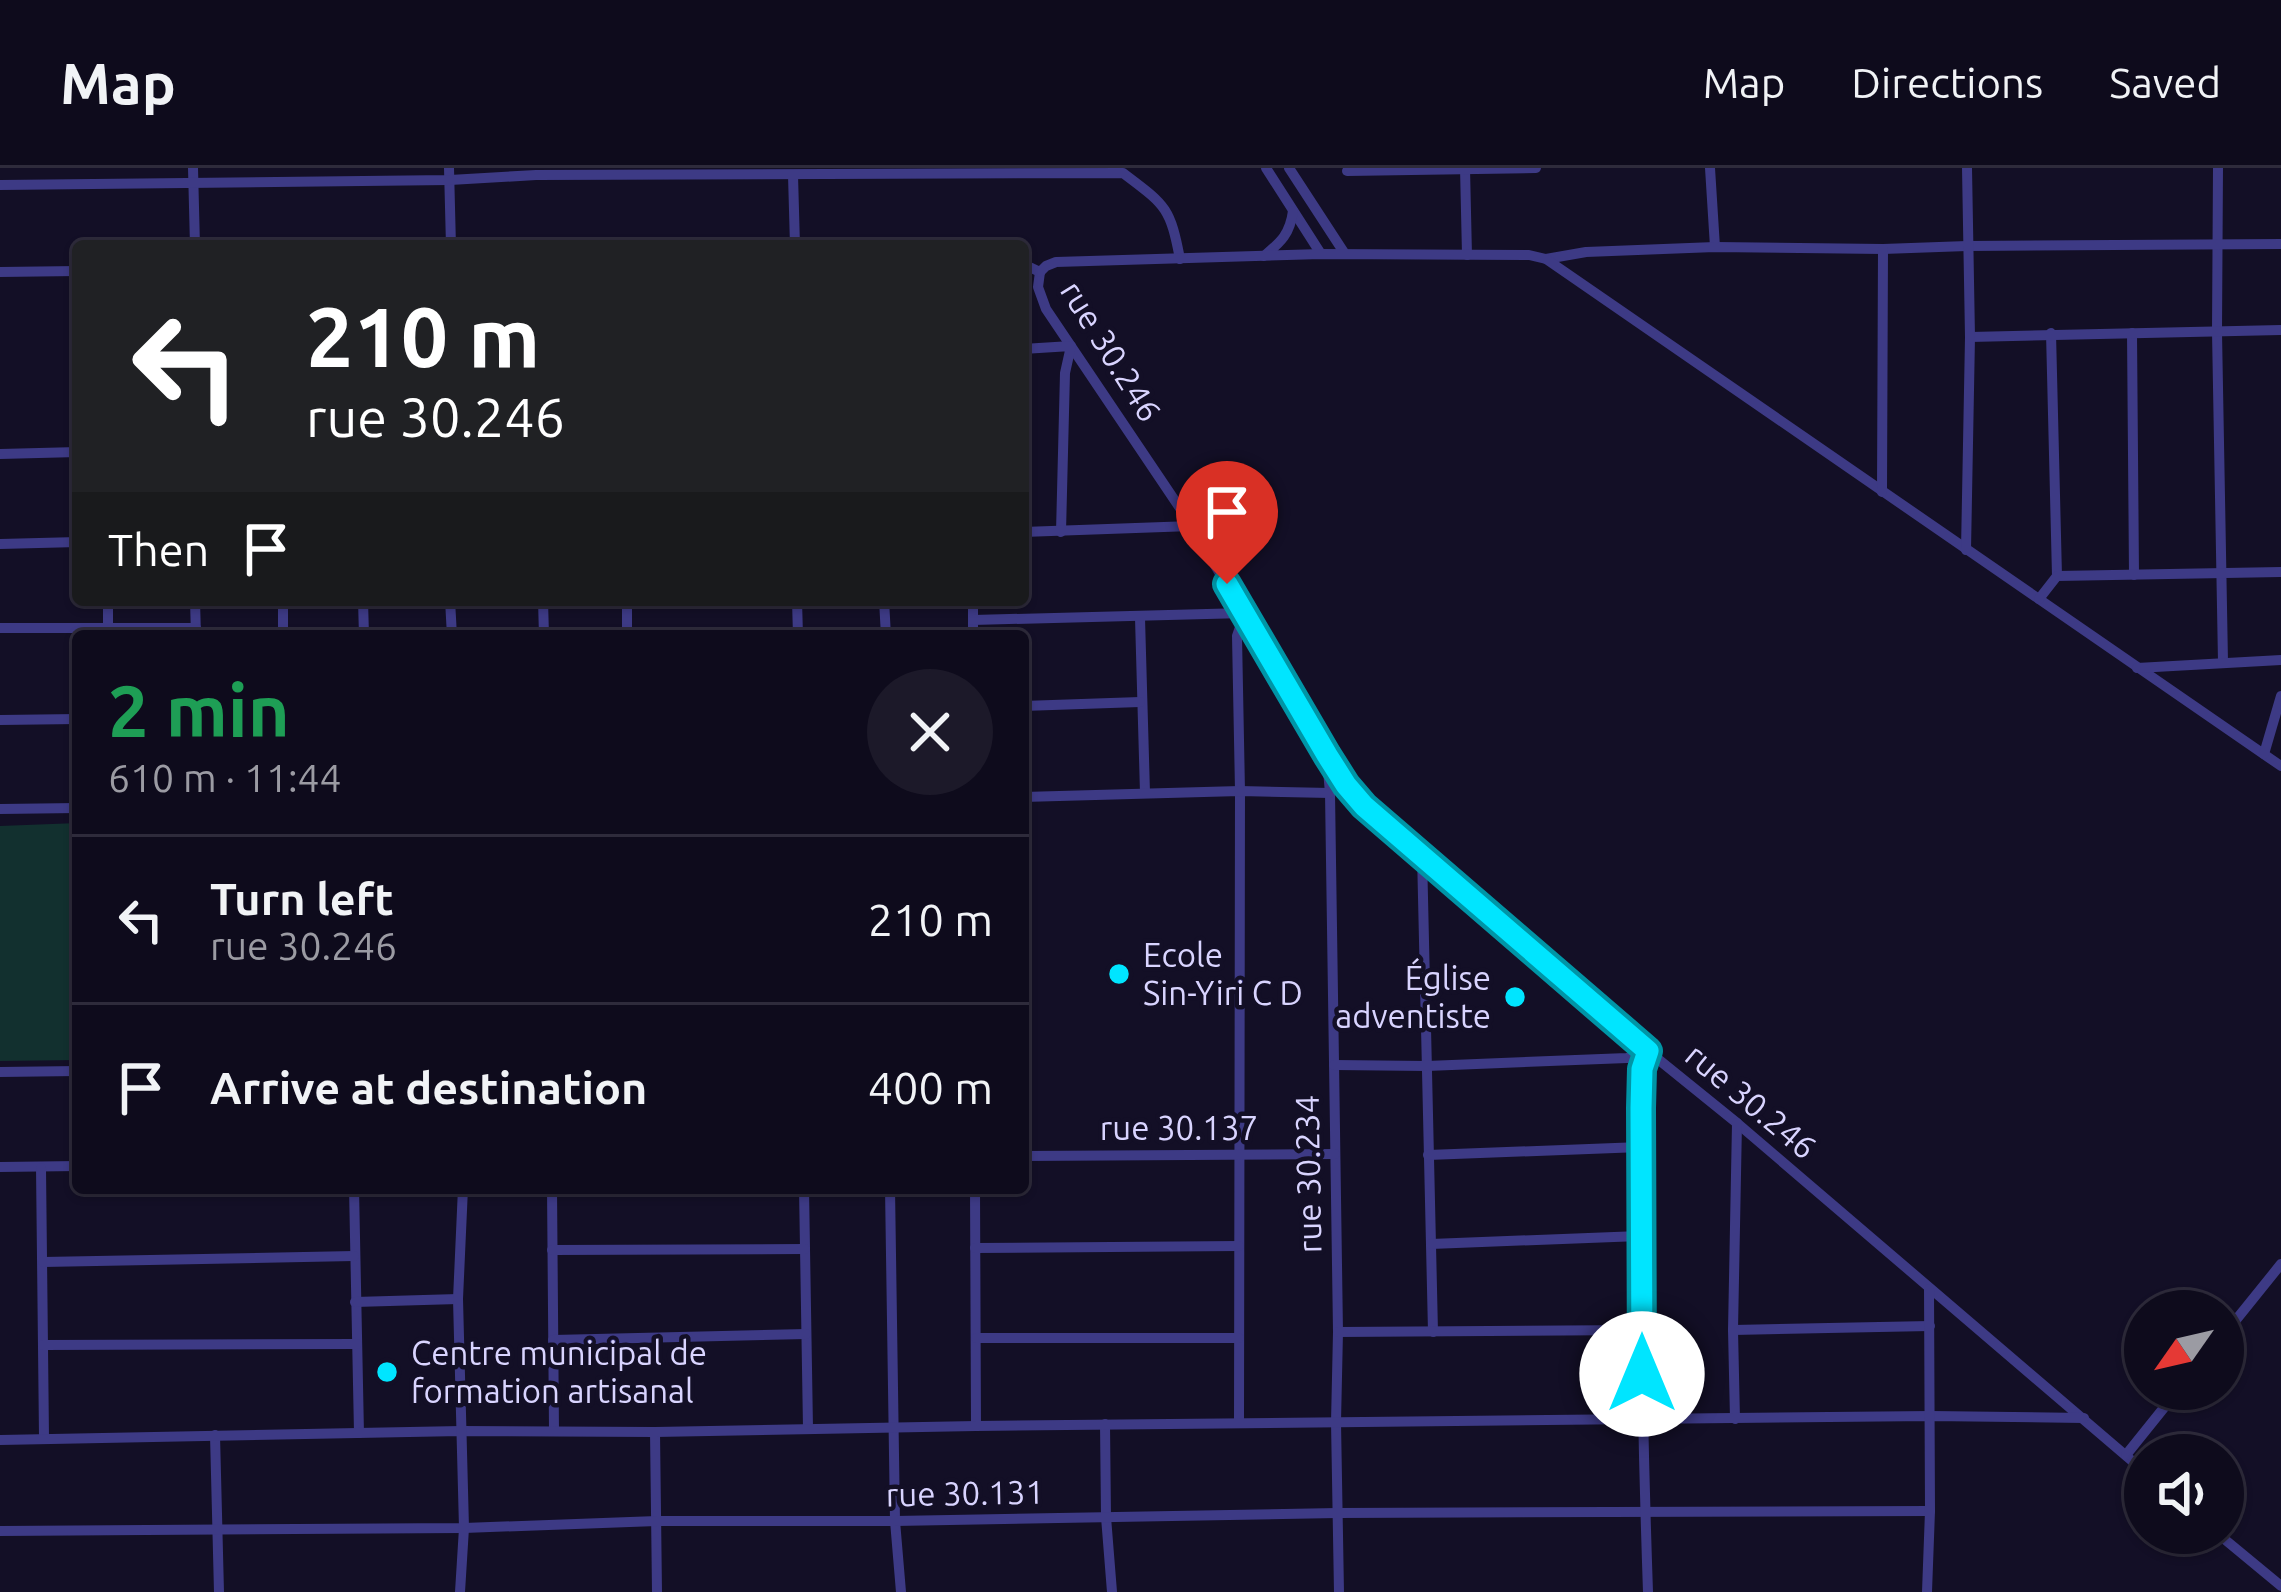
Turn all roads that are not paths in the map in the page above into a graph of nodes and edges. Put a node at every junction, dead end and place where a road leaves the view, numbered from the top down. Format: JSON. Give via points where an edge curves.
{"nodes":[{"id":1,"x":31,"y":168,"type":"edge"},
{"id":2,"x":112,"y":168,"type":"edge"},
{"id":3,"x":193,"y":168,"type":"edge"},
{"id":4,"x":1266,"y":168,"type":"edge"},
{"id":5,"x":1289,"y":168,"type":"edge"},
{"id":6,"x":1536,"y":168,"type":"edge"},
{"id":7,"x":1710,"y":168,"type":"edge"},
{"id":8,"x":1967,"y":168,"type":"edge"},
{"id":9,"x":2218,"y":168,"type":"edge"},
{"id":10,"x":1465,"y":169,"type":"edge"},
{"id":11,"x":536,"y":171,"type":"edge"},
{"id":12,"x":1347,"y":171,"type":"edge"},
{"id":13,"x":275,"y":174,"type":"edge"},
{"id":14,"x":355,"y":174,"type":"edge"},
{"id":15,"x":450,"y":174,"type":"edge"},
{"id":16,"x":794,"y":175,"type":"junction"},
{"id":17,"x":193,"y":182,"type":"junction"},
{"id":18,"x":112,"y":183,"type":"junction"},
{"id":19,"x":32,"y":184,"type":"junction"},
{"id":20,"x":0,"y":185,"type":"edge"},
{"id":21,"x":1293,"y":212,"type":"junction"},
{"id":22,"x":195,"y":240,"type":"edge"},
{"id":23,"x":451,"y":240,"type":"edge"},
{"id":24,"x":795,"y":240,"type":"edge"},
{"id":25,"x":2281,"y":244,"type":"edge"},
{"id":26,"x":1967,"y":246,"type":"junction"},
{"id":27,"x":2219,"y":246,"type":"junction"},
{"id":28,"x":1715,"y":248,"type":"junction"},
{"id":29,"x":1883,"y":249,"type":"junction"},
{"id":30,"x":1321,"y":254,"type":"junction"},
{"id":31,"x":1345,"y":254,"type":"junction"},
{"id":32,"x":1467,"y":255,"type":"junction"},
{"id":33,"x":1264,"y":256,"type":"junction"},
{"id":34,"x":1180,"y":259,"type":"junction"},
{"id":35,"x":1546,"y":260,"type":"junction"},
{"id":36,"x":1029,"y":267,"type":"edge"},
{"id":37,"x":72,"y":271,"type":"edge"},
{"id":38,"x":0,"y":272,"type":"edge"},
{"id":39,"x":1040,"y":272,"type":"junction"},
{"id":40,"x":2281,"y":330,"type":"edge"},
{"id":41,"x":2217,"y":332,"type":"junction"},
{"id":42,"x":2051,"y":333,"type":"junction"},
{"id":43,"x":2132,"y":333,"type":"junction"},
{"id":44,"x":1970,"y":337,"type":"junction"},
{"id":45,"x":1071,"y":346,"type":"junction"},
{"id":46,"x":1029,"y":349,"type":"edge"},
{"id":47,"x":72,"y":452,"type":"edge"},
{"id":48,"x":0,"y":454,"type":"edge"},
{"id":49,"x":1882,"y":492,"type":"junction"},
{"id":50,"x":1192,"y":526,"type":"junction"},
{"id":51,"x":1029,"y":532,"type":"edge"},
{"id":52,"x":1061,"y":532,"type":"junction"},
{"id":53,"x":72,"y":542,"type":"edge"},
{"id":54,"x":0,"y":544,"type":"edge"},
{"id":55,"x":1966,"y":550,"type":"junction"},
{"id":56,"x":2281,"y":572,"type":"edge"},
{"id":57,"x":2223,"y":574,"type":"junction"},
{"id":58,"x":2134,"y":575,"type":"junction"},
{"id":59,"x":2056,"y":576,"type":"junction"},
{"id":60,"x":2039,"y":599,"type":"junction"},
{"id":61,"x":108,"y":606,"type":"edge"},
{"id":62,"x":974,"y":606,"type":"edge"},
{"id":63,"x":1245,"y":613,"type":"junction"},
{"id":64,"x":1140,"y":618,"type":"junction"},
{"id":65,"x":974,"y":620,"type":"junction"},
{"id":66,"x":108,"y":626,"type":"junction"},
{"id":67,"x":0,"y":628,"type":"edge"},
{"id":68,"x":167,"y":630,"type":"edge"},
{"id":69,"x":974,"y":630,"type":"edge"},
{"id":70,"x":2281,"y":660,"type":"edge"},
{"id":71,"x":2223,"y":662,"type":"junction"},
{"id":72,"x":2137,"y":668,"type":"junction"},
{"id":73,"x":2281,"y":696,"type":"edge"},
{"id":74,"x":1140,"y":702,"type":"junction"},
{"id":75,"x":1029,"y":706,"type":"edge"},
{"id":76,"x":72,"y":719,"type":"edge"},
{"id":77,"x":0,"y":720,"type":"edge"},
{"id":78,"x":2264,"y":754,"type":"junction"},
{"id":79,"x":1327,"y":755,"type":"junction"},
{"id":80,"x":2281,"y":766,"type":"edge"},
{"id":81,"x":1240,"y":791,"type":"junction"},
{"id":82,"x":1145,"y":793,"type":"junction"},
{"id":83,"x":1330,"y":793,"type":"junction"},
{"id":84,"x":1029,"y":797,"type":"edge"},
{"id":85,"x":72,"y":808,"type":"edge"},
{"id":86,"x":0,"y":809,"type":"edge"},
{"id":87,"x":1422,"y":854,"type":"junction"},
{"id":88,"x":1648,"y":1051,"type":"junction"},
{"id":89,"x":1334,"y":1065,"type":"junction"},
{"id":90,"x":1427,"y":1066,"type":"junction"},
{"id":91,"x":72,"y":1071,"type":"edge"},
{"id":92,"x":0,"y":1072,"type":"edge"},
{"id":93,"x":1737,"y":1123,"type":"junction"},
{"id":94,"x":1641,"y":1147,"type":"junction"},
{"id":95,"x":1238,"y":1154,"type":"junction"},
{"id":96,"x":1335,"y":1154,"type":"junction"},
{"id":97,"x":1428,"y":1155,"type":"junction"},
{"id":98,"x":1029,"y":1156,"type":"edge"},
{"id":99,"x":72,"y":1166,"type":"edge"},
{"id":100,"x":0,"y":1167,"type":"edge"},
{"id":101,"x":41,"y":1168,"type":"junction"},
{"id":102,"x":354,"y":1194,"type":"edge"},
{"id":103,"x":463,"y":1194,"type":"edge"},
{"id":104,"x":552,"y":1194,"type":"edge"},
{"id":105,"x":804,"y":1194,"type":"edge"},
{"id":106,"x":890,"y":1194,"type":"edge"},
{"id":107,"x":975,"y":1194,"type":"edge"},
{"id":108,"x":1640,"y":1236,"type":"junction"},
{"id":109,"x":1431,"y":1244,"type":"junction"},
{"id":110,"x":1238,"y":1246,"type":"junction"},
{"id":111,"x":975,"y":1248,"type":"junction"},
{"id":112,"x":805,"y":1249,"type":"junction"},
{"id":113,"x":552,"y":1250,"type":"junction"},
{"id":114,"x":353,"y":1256,"type":"junction"},
{"id":115,"x":44,"y":1262,"type":"junction"},
{"id":116,"x":2281,"y":1264,"type":"edge"},
{"id":117,"x":1929,"y":1289,"type":"junction"},
{"id":118,"x":458,"y":1299,"type":"junction"},
{"id":119,"x":355,"y":1302,"type":"junction"},
{"id":120,"x":2244,"y":1310,"type":"edge"},
{"id":121,"x":1930,"y":1326,"type":"junction"},
{"id":122,"x":1641,"y":1330,"type":"junction"},
{"id":123,"x":1733,"y":1330,"type":"junction"},
{"id":124,"x":1433,"y":1332,"type":"junction"},
{"id":125,"x":1338,"y":1333,"type":"junction"},
{"id":126,"x":806,"y":1334,"type":"junction"},
{"id":127,"x":976,"y":1337,"type":"junction"},
{"id":128,"x":1239,"y":1338,"type":"junction"},
{"id":129,"x":553,"y":1340,"type":"junction"},
{"id":130,"x":357,"y":1343,"type":"junction"},
{"id":131,"x":43,"y":1345,"type":"junction"},
{"id":132,"x":2163,"y":1410,"type":"edge"},
{"id":133,"x":1930,"y":1416,"type":"junction"},
{"id":134,"x":1642,"y":1418,"type":"junction"},
{"id":135,"x":2084,"y":1418,"type":"junction"},
{"id":136,"x":1735,"y":1419,"type":"junction"},
{"id":137,"x":1336,"y":1422,"type":"junction"},
{"id":138,"x":1239,"y":1423,"type":"junction"},
{"id":139,"x":1105,"y":1424,"type":"junction"},
{"id":140,"x":976,"y":1426,"type":"junction"},
{"id":141,"x":808,"y":1428,"type":"junction"},
{"id":142,"x":894,"y":1429,"type":"junction"},
{"id":143,"x":461,"y":1431,"type":"junction"},
{"id":144,"x":554,"y":1431,"type":"junction"},
{"id":145,"x":656,"y":1432,"type":"junction"},
{"id":146,"x":359,"y":1433,"type":"junction"},
{"id":147,"x":2143,"y":1434,"type":"edge"},
{"id":148,"x":215,"y":1435,"type":"junction"},
{"id":149,"x":44,"y":1437,"type":"junction"},
{"id":150,"x":0,"y":1440,"type":"edge"},
{"id":151,"x":2124,"y":1453,"type":"edge"},
{"id":152,"x":1930,"y":1511,"type":"junction"},
{"id":153,"x":1337,"y":1513,"type":"junction"},
{"id":154,"x":1645,"y":1514,"type":"junction"},
{"id":155,"x":1106,"y":1517,"type":"junction"},
{"id":156,"x":656,"y":1521,"type":"junction"},
{"id":157,"x":896,"y":1522,"type":"junction"},
{"id":158,"x":216,"y":1528,"type":"junction"},
{"id":159,"x":464,"y":1528,"type":"junction"},
{"id":160,"x":0,"y":1531,"type":"edge"},
{"id":161,"x":2242,"y":1554,"type":"edge"},
{"id":162,"x":2281,"y":1586,"type":"edge"},
{"id":163,"x":219,"y":1592,"type":"edge"},
{"id":164,"x":460,"y":1592,"type":"edge"},
{"id":165,"x":657,"y":1592,"type":"edge"},
{"id":166,"x":901,"y":1592,"type":"edge"},
{"id":167,"x":1112,"y":1592,"type":"edge"},
{"id":168,"x":1339,"y":1592,"type":"edge"},
{"id":169,"x":1648,"y":1592,"type":"edge"},
{"id":170,"x":1928,"y":1592,"type":"edge"}],
"edges":[{"from":1,"to":19,"type":"street"},
{"from":2,"to":18,"type":"street"},
{"from":3,"to":17,"type":"street"},
{"from":4,"to":21,"type":"street"},
{"from":5,"to":31,"type":"street"},
{"from":6,"to":10,"type":"street"},
{"from":7,"to":28,"type":"street"},
{"from":8,"to":26,"type":"street"},
{"from":9,"to":27,"type":"street"},
{"from":10,"to":12,"type":"street"},
{"from":10,"to":32,"type":"street"},
{"from":11,"to":15,"type":"street"},
{"from":11,"to":16,"type":"street"},
{"from":13,"to":14,"type":"street"},
{"from":13,"to":17,"type":"street"},
{"from":14,"to":15,"type":"street"},
{"from":15,"to":23,"type":"street"},
{"from":16,"to":24,"type":"street"},
{"from":16,"to":34,"type":"street","via":[[1123,173],[1160,201]]},
{"from":17,"to":18,"type":"street"},
{"from":17,"to":22,"type":"street"},
{"from":18,"to":19,"type":"street"},
{"from":19,"to":20,"type":"street"},
{"from":21,"to":30,"type":"street"},
{"from":21,"to":33,"type":"street","via":[[1283,241]]},
{"from":25,"to":27,"type":"street"},
{"from":26,"to":27,"type":"street"},
{"from":26,"to":29,"type":"street"},
{"from":26,"to":44,"type":"street"},
{"from":27,"to":41,"type":"street"},
{"from":28,"to":29,"type":"street"},
{"from":28,"to":35,"type":"street"},
{"from":29,"to":49,"type":"street"},
{"from":30,"to":31,"type":"street"},
{"from":30,"to":33,"type":"street"},
{"from":31,"to":32,"type":"street"},
{"from":32,"to":35,"type":"street"},
{"from":33,"to":34,"type":"street"},
{"from":34,"to":39,"type":"street","via":[[1056,262]]},
{"from":35,"to":49,"type":"street"},
{"from":36,"to":39,"type":"street"},
{"from":37,"to":38,"type":"street"},
{"from":39,"to":45,"type":"street","name":"rue 30.246","via":[[1040,297]]},
{"from":40,"to":41,"type":"street"},
{"from":41,"to":43,"type":"street"},
{"from":41,"to":57,"type":"street"},
{"from":42,"to":43,"type":"street"},
{"from":42,"to":44,"type":"street"},
{"from":42,"to":59,"type":"street"},
{"from":43,"to":58,"type":"street"},
{"from":44,"to":55,"type":"street"},
{"from":45,"to":46,"type":"street"},
{"from":45,"to":50,"type":"street","name":"rue 30.246"},
{"from":45,"to":52,"type":"street"},
{"from":47,"to":48,"type":"street"},
{"from":49,"to":55,"type":"street"},
{"from":50,"to":52,"type":"street"},
{"from":50,"to":63,"type":"street","name":"rue 30.246"},
{"from":51,"to":52,"type":"street"},
{"from":53,"to":54,"type":"street"},
{"from":55,"to":60,"type":"street"},
{"from":56,"to":57,"type":"street"},
{"from":57,"to":58,"type":"street"},
{"from":57,"to":71,"type":"street"},
{"from":58,"to":59,"type":"street"},
{"from":59,"to":60,"type":"street"},
{"from":60,"to":72,"type":"street"},
{"from":61,"to":66,"type":"street"},
{"from":62,"to":65,"type":"street"},
{"from":63,"to":64,"type":"street"},
{"from":63,"to":79,"type":"street","name":"rue 30.246"},
{"from":63,"to":81,"type":"street","via":[[1237,636]]},
{"from":64,"to":65,"type":"street"},
{"from":64,"to":74,"type":"street"},
{"from":65,"to":69,"type":"street"},
{"from":66,"to":67,"type":"street"},
{"from":66,"to":68,"type":"street"},
{"from":70,"to":71,"type":"street"},
{"from":71,"to":72,"type":"street"},
{"from":72,"to":78,"type":"street"},
{"from":73,"to":78,"type":"street"},
{"from":74,"to":75,"type":"street"},
{"from":74,"to":82,"type":"street"},
{"from":76,"to":77,"type":"street"},
{"from":78,"to":80,"type":"street"},
{"from":79,"to":83,"type":"street","name":"rue 30.234"},
{"from":79,"to":87,"type":"street","name":"rue 30.246","via":[[1364,806]]},
{"from":81,"to":82,"type":"street"},
{"from":81,"to":83,"type":"street"},
{"from":81,"to":95,"type":"street"},
{"from":82,"to":84,"type":"street"},
{"from":83,"to":89,"type":"street","name":"rue 30.234"},
{"from":85,"to":86,"type":"street"},
{"from":87,"to":88,"type":"street","name":"rue 30.246"},
{"from":87,"to":90,"type":"street"},
{"from":88,"to":90,"type":"street"},
{"from":88,"to":93,"type":"street","name":"rue 30.246"},
{"from":88,"to":94,"type":"street"},
{"from":89,"to":90,"type":"street"},
{"from":89,"to":96,"type":"street","name":"rue 30.234"},
{"from":90,"to":97,"type":"street"},
{"from":91,"to":92,"type":"street"},
{"from":93,"to":117,"type":"street","name":"rue 30.246"},
{"from":93,"to":123,"type":"street"},
{"from":94,"to":97,"type":"street"},
{"from":94,"to":108,"type":"street"},
{"from":95,"to":96,"type":"street","name":"rue 30.137"},
{"from":95,"to":98,"type":"street","name":"rue 30.137"},
{"from":95,"to":110,"type":"street"},
{"from":96,"to":125,"type":"street","name":"rue 30.234"},
{"from":97,"to":109,"type":"street"},
{"from":99,"to":101,"type":"street"},
{"from":100,"to":101,"type":"street"},
{"from":101,"to":115,"type":"street"},
{"from":102,"to":114,"type":"street"},
{"from":103,"to":118,"type":"street"},
{"from":104,"to":113,"type":"street"},
{"from":105,"to":112,"type":"street"},
{"from":106,"to":142,"type":"street"},
{"from":107,"to":111,"type":"street"},
{"from":108,"to":109,"type":"street"},
{"from":108,"to":122,"type":"street"},
{"from":109,"to":124,"type":"street"},
{"from":110,"to":111,"type":"street"},
{"from":110,"to":128,"type":"street"},
{"from":111,"to":127,"type":"street"},
{"from":112,"to":113,"type":"street"},
{"from":112,"to":126,"type":"street"},
{"from":113,"to":129,"type":"street"},
{"from":114,"to":115,"type":"street"},
{"from":114,"to":119,"type":"street"},
{"from":115,"to":131,"type":"street"},
{"from":116,"to":120,"type":"street"},
{"from":117,"to":121,"type":"street"},
{"from":117,"to":135,"type":"street","name":"rue 30.246"},
{"from":118,"to":119,"type":"street"},
{"from":118,"to":143,"type":"street"},
{"from":119,"to":130,"type":"street"},
{"from":121,"to":123,"type":"street"},
{"from":121,"to":133,"type":"street"},
{"from":122,"to":124,"type":"street"},
{"from":122,"to":134,"type":"street"},
{"from":123,"to":136,"type":"street"},
{"from":124,"to":125,"type":"street"},
{"from":125,"to":137,"type":"street","name":"rue 30.234"},
{"from":126,"to":129,"type":"street"},
{"from":126,"to":141,"type":"street"},
{"from":127,"to":128,"type":"street"},
{"from":127,"to":140,"type":"street"},
{"from":128,"to":138,"type":"street"},
{"from":129,"to":144,"type":"street"},
{"from":130,"to":131,"type":"street"},
{"from":130,"to":146,"type":"street"},
{"from":131,"to":149,"type":"street"},
{"from":132,"to":147,"type":"street"},
{"from":133,"to":135,"type":"street"},
{"from":133,"to":136,"type":"street"},
{"from":133,"to":152,"type":"street"},
{"from":134,"to":136,"type":"street"},
{"from":134,"to":137,"type":"street"},
{"from":134,"to":154,"type":"street"},
{"from":135,"to":151,"type":"street","name":"rue 30.246"},
{"from":137,"to":138,"type":"street"},
{"from":137,"to":153,"type":"street","name":"rue 30.234"},
{"from":138,"to":139,"type":"street"},
{"from":139,"to":140,"type":"street"},
{"from":139,"to":155,"type":"street"},
{"from":140,"to":142,"type":"street"},
{"from":141,"to":142,"type":"street"},
{"from":141,"to":145,"type":"street"},
{"from":142,"to":157,"type":"street"},
{"from":143,"to":144,"type":"street"},
{"from":143,"to":146,"type":"street"},
{"from":143,"to":159,"type":"street"},
{"from":144,"to":145,"type":"street"},
{"from":145,"to":156,"type":"street"},
{"from":146,"to":148,"type":"street"},
{"from":148,"to":149,"type":"street"},
{"from":148,"to":158,"type":"street"},
{"from":149,"to":150,"type":"street"},
{"from":152,"to":154,"type":"street","name":"rue 30.131"},
{"from":152,"to":170,"type":"street"},
{"from":153,"to":154,"type":"street","name":"rue 30.131"},
{"from":153,"to":155,"type":"street","name":"rue 30.131"},
{"from":153,"to":168,"type":"street","name":"rue 30.234"},
{"from":154,"to":169,"type":"street"},
{"from":155,"to":157,"type":"street","name":"rue 30.131"},
{"from":155,"to":167,"type":"street"},
{"from":156,"to":157,"type":"street","name":"rue 30.131"},
{"from":156,"to":159,"type":"street","name":"rue 30.131"},
{"from":156,"to":165,"type":"street"},
{"from":157,"to":166,"type":"street"},
{"from":158,"to":159,"type":"street","name":"rue 30.131"},
{"from":158,"to":160,"type":"street","name":"rue 30.131"},
{"from":158,"to":163,"type":"street"},
{"from":159,"to":164,"type":"street"},
{"from":161,"to":162,"type":"street"}]}
